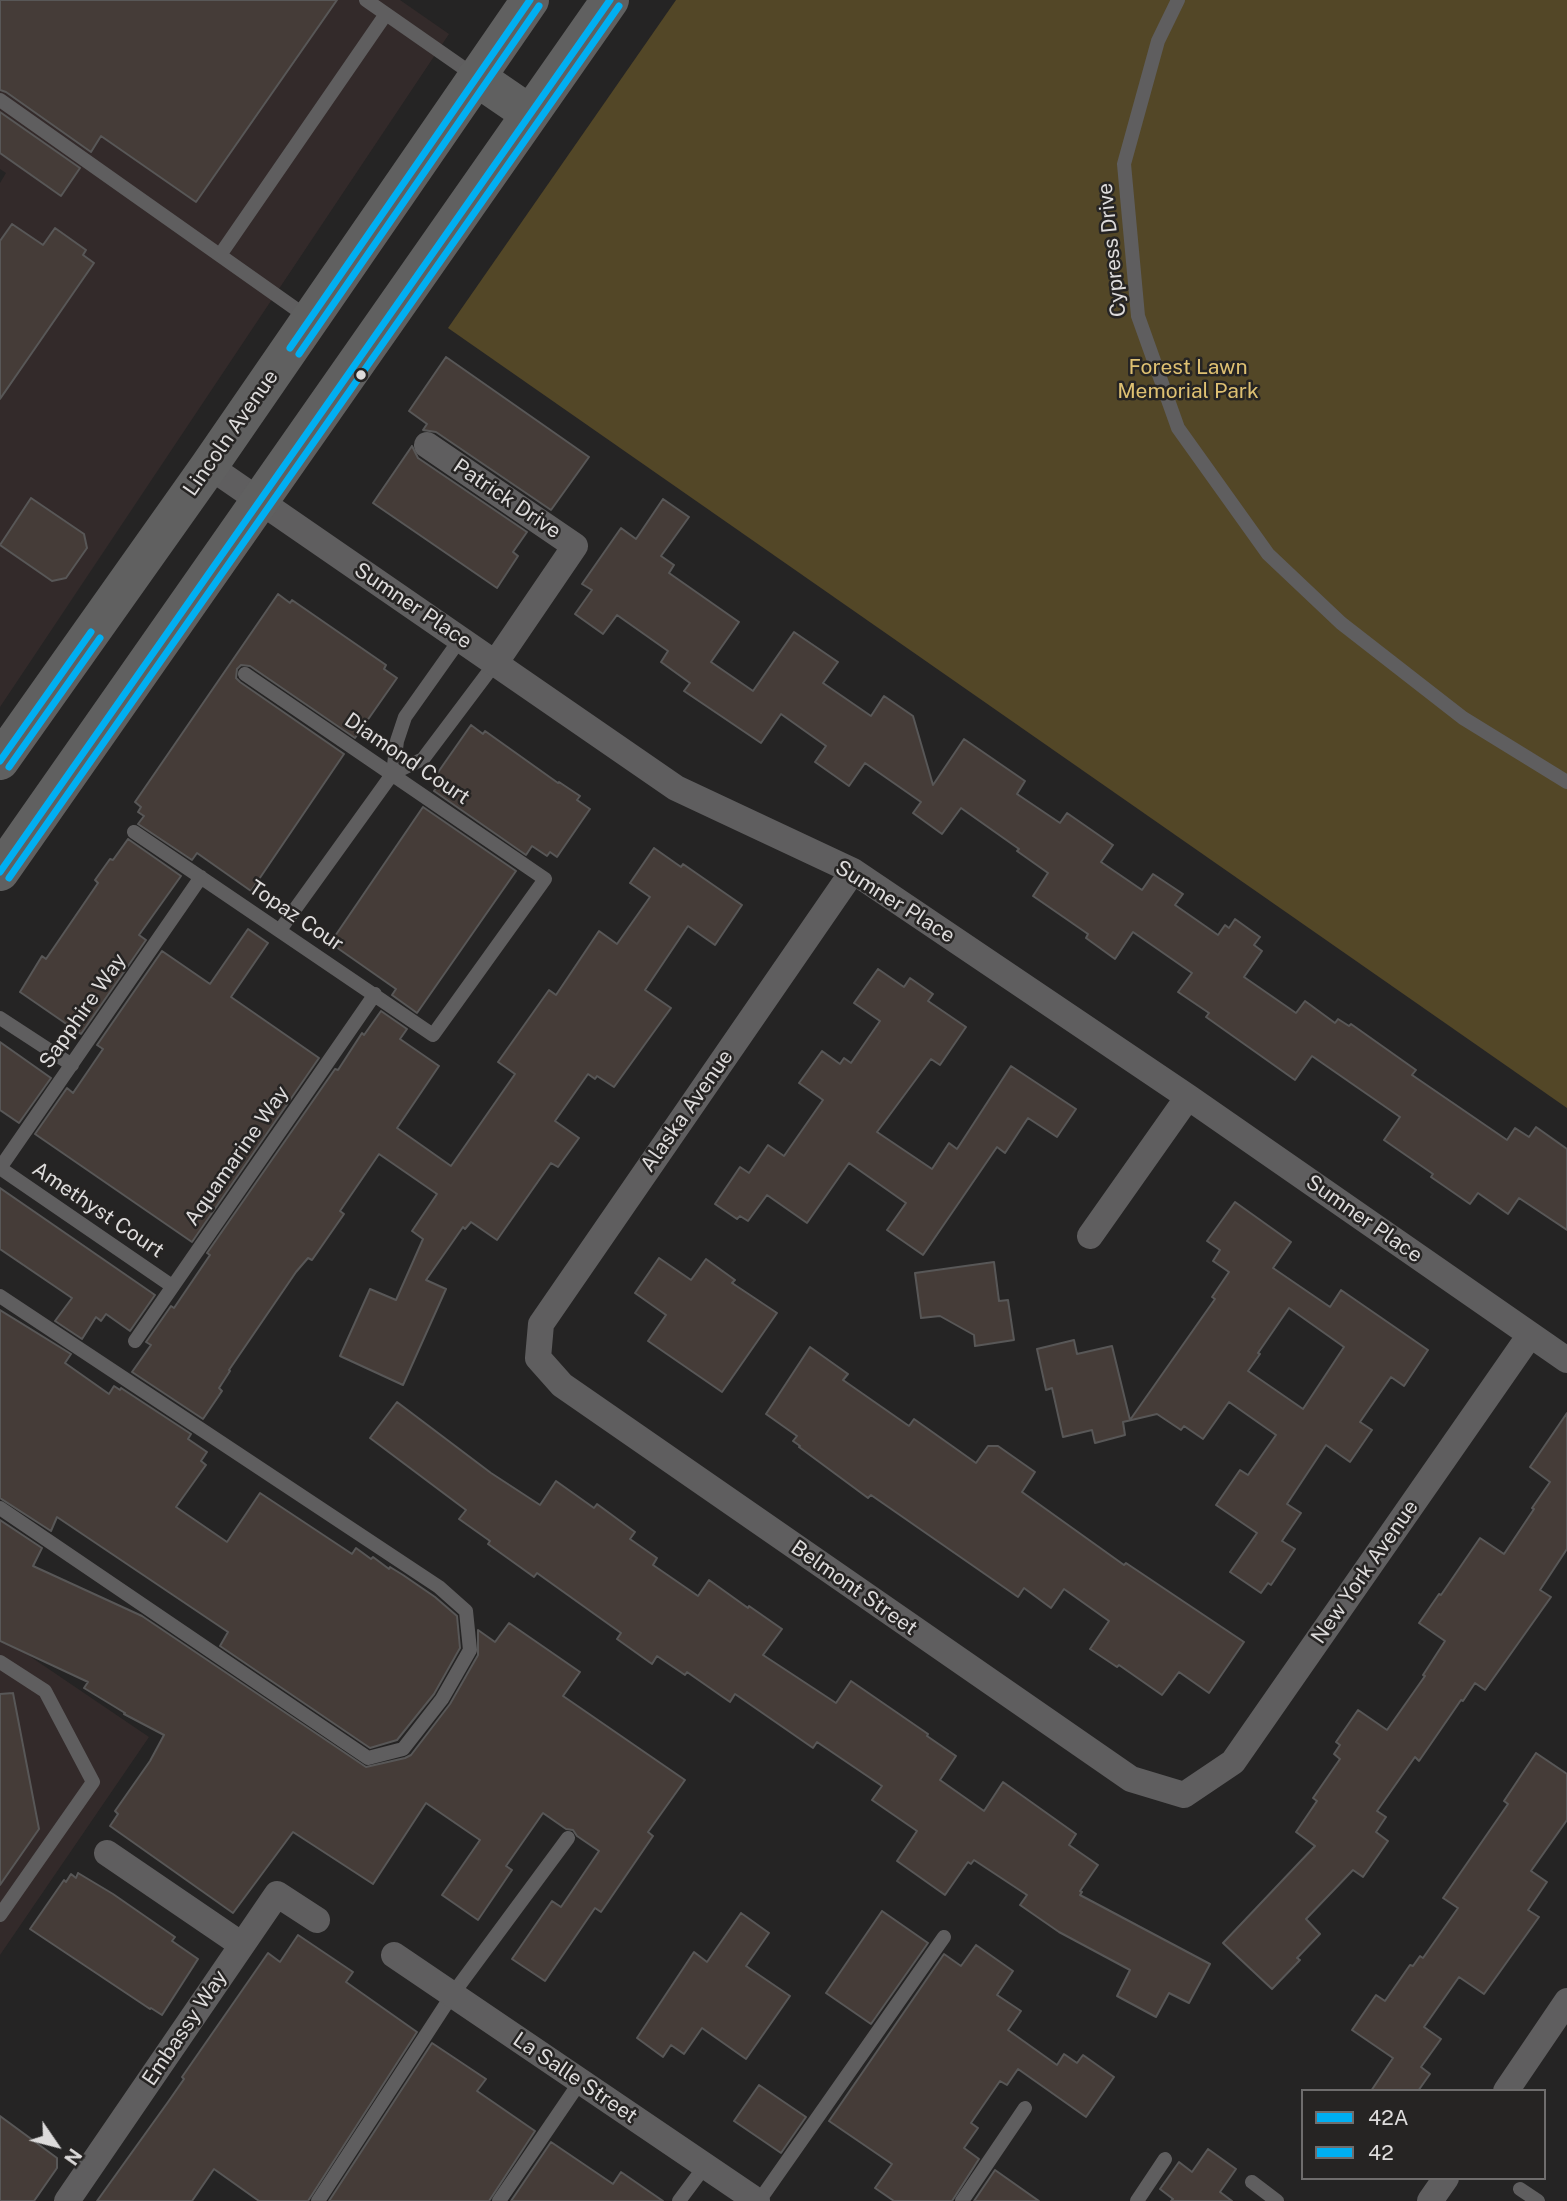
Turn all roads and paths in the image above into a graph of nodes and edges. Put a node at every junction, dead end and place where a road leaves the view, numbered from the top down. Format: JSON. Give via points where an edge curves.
{"nodes":[{"id":1,"x":366,"y":0,"type":"edge"},
{"id":2,"x":530,"y":0,"type":"edge"},
{"id":3,"x":610,"y":0,"type":"edge"},
{"id":4,"x":1178,"y":0,"type":"edge"},
{"id":5,"x":386,"y":14,"type":"junction"},
{"id":6,"x":476,"y":77,"type":"junction"},
{"id":7,"x":0,"y":100,"type":"edge"},
{"id":8,"x":530,"y":114,"type":"junction"},
{"id":9,"x":219,"y":255,"type":"junction"},
{"id":10,"x":310,"y":319,"type":"junction"},
{"id":11,"x":427,"y":445,"type":"dead end"},
{"id":12,"x":209,"y":466,"type":"junction"},
{"id":13,"x":258,"y":501,"type":"junction"},
{"id":14,"x":461,"y":638,"type":"junction"},
{"id":15,"x":496,"y":662,"type":"junction"},
{"id":16,"x":246,"y":674,"type":"dead end"},
{"id":17,"x":0,"y":761,"type":"edge"},
{"id":18,"x":393,"y":774,"type":"junction"},
{"id":19,"x":1567,"y":782,"type":"edge"},
{"id":20,"x":134,"y":832,"type":"dead end"},
{"id":21,"x":853,"y":871,"type":"junction"},
{"id":22,"x":0,"y":872,"type":"edge"},
{"id":23,"x":201,"y":877,"type":"junction"},
{"id":24,"x":280,"y":930,"type":"junction"},
{"id":25,"x":375,"y":994,"type":"junction"},
{"id":26,"x":0,"y":1018,"type":"edge"},
{"id":27,"x":433,"y":1035,"type":"joint"},
{"id":28,"x":72,"y":1065,"type":"junction"},
{"id":29,"x":1188,"y":1097,"type":"junction"},
{"id":30,"x":0,"y":1168,"type":"edge"},
{"id":31,"x":1090,"y":1236,"type":"dead end"},
{"id":32,"x":172,"y":1286,"type":"junction"},
{"id":33,"x":0,"y":1296,"type":"edge"},
{"id":34,"x":1530,"y":1335,"type":"junction"},
{"id":35,"x":135,"y":1341,"type":"dead end"},
{"id":36,"x":538,"y":1357,"type":"joint"},
{"id":37,"x":1567,"y":1360,"type":"edge"},
{"id":38,"x":0,"y":1508,"type":"edge"},
{"id":39,"x":0,"y":1662,"type":"edge"},
{"id":40,"x":1184,"y":1795,"type":"joint"},
{"id":41,"x":568,"y":1838,"type":"dead end"},
{"id":42,"x":107,"y":1853,"type":"dead end"},
{"id":43,"x":0,"y":1915,"type":"edge"},
{"id":44,"x":317,"y":1920,"type":"dead end"},
{"id":45,"x":944,"y":1937,"type":"dead end"},
{"id":46,"x":242,"y":1945,"type":"junction"},
{"id":47,"x":394,"y":1955,"type":"dead end"},
{"id":48,"x":452,"y":1995,"type":"junction"},
{"id":49,"x":1567,"y":2001,"type":"edge"},
{"id":50,"x":580,"y":2082,"type":"junction"},
{"id":51,"x":1507,"y":2089,"type":"edge"},
{"id":52,"x":1026,"y":2108,"type":"dead end"},
{"id":53,"x":1165,"y":2159,"type":"dead end"},
{"id":54,"x":705,"y":2166,"type":"junction"},
{"id":55,"x":1445,"y":2180,"type":"edge"},
{"id":56,"x":1252,"y":2182,"type":"dead end"},
{"id":57,"x":1520,"y":2189,"type":"dead end"},
{"id":58,"x":67,"y":2201,"type":"edge"},
{"id":59,"x":318,"y":2201,"type":"edge"},
{"id":60,"x":499,"y":2201,"type":"edge"},
{"id":61,"x":679,"y":2201,"type":"edge"},
{"id":62,"x":758,"y":2201,"type":"edge"},
{"id":63,"x":962,"y":2201,"type":"edge"},
{"id":64,"x":1137,"y":2201,"type":"edge"},
{"id":65,"x":1277,"y":2201,"type":"edge"},
{"id":66,"x":1430,"y":2201,"type":"edge"},
{"id":67,"x":1538,"y":2201,"type":"edge"}],
"edges":[{"from":1,"to":5,"type":"lane"},
{"from":2,"to":6,"type":"main road","name":"Lincoln Avenue"},
{"from":3,"to":8,"type":"main road"},
{"from":4,"to":19,"type":"lane","name":"Cypress Drive","via":[[1158,41],[1124,164],[1138,316],[1178,428],[1268,554],[1341,623],[1463,718]]},
{"from":5,"to":6,"type":"lane"},
{"from":5,"to":9,"type":"lane"},
{"from":6,"to":8,"type":"main road"},
{"from":6,"to":10,"type":"main road","name":"Lincoln Avenue"},
{"from":7,"to":9,"type":"lane"},
{"from":8,"to":13,"type":"main road"},
{"from":9,"to":10,"type":"lane"},
{"from":10,"to":12,"type":"main road","name":"Lincoln Avenue"},
{"from":11,"to":15,"type":"street","name":"Patrick Drive","via":[[575,546]]},
{"from":12,"to":13,"type":"street","name":"Sumner Place"},
{"from":12,"to":17,"type":"main road","name":"Lincoln Avenue"},
{"from":13,"to":14,"type":"street","name":"Sumner Place"},
{"from":13,"to":22,"type":"main road"},
{"from":14,"to":15,"type":"street","name":"Sumner Place"},
{"from":14,"to":18,"type":"lane","via":[[405,717]]},
{"from":15,"to":18,"type":"lane","via":[[423,759]]},
{"from":15,"to":21,"type":"street","name":"Sumner Place","via":[[676,788]]},
{"from":16,"to":18,"type":"lane","name":"Diamond Court"},
{"from":18,"to":24,"type":"lane"},
{"from":18,"to":27,"type":"lane","name":"Diamond Court","via":[[545,879]]},
{"from":20,"to":23,"type":"lane","name":"Topaz Cour"},
{"from":21,"to":29,"type":"street","name":"Sumner Place"},
{"from":21,"to":36,"type":"street","name":"Alaska Avenue","via":[[541,1324]]},
{"from":23,"to":24,"type":"lane","name":"Topaz Cour"},
{"from":23,"to":28,"type":"lane","name":"Sapphire Way"},
{"from":24,"to":25,"type":"lane","name":"Topaz Cour"},
{"from":25,"to":27,"type":"lane","name":"Topaz Cour"},
{"from":25,"to":32,"type":"lane","name":"Aquamarine Way"},
{"from":26,"to":28,"type":"lane"},
{"from":28,"to":30,"type":"lane","name":"Sapphire Way"},
{"from":29,"to":31,"type":"street"},
{"from":29,"to":34,"type":"street","name":"Sumner Place"},
{"from":30,"to":32,"type":"lane","name":"Amethyst Court"},
{"from":32,"to":35,"type":"lane","name":"Aquamarine Way"},
{"from":33,"to":38,"type":"lane","via":[[439,1587],[466,1611],[470,1650],[442,1699],[403,1749],[368,1758]]},
{"from":34,"to":37,"type":"street","name":"Sumner Place"},
{"from":34,"to":40,"type":"street","name":"New York Avenue","via":[[1233,1762]]},
{"from":36,"to":40,"type":"street","name":"Belmont Street","via":[[562,1385],[1130,1779]]},
{"from":39,"to":43,"type":"lane","via":[[45,1690],[93,1782]]},
{"from":41,"to":48,"type":"lane"},
{"from":42,"to":46,"type":"street"},
{"from":44,"to":46,"type":"street","name":"Embassy Way","via":[[277,1894]]},
{"from":45,"to":62,"type":"lane"},
{"from":46,"to":58,"type":"street","name":"Embassy Way"},
{"from":47,"to":48,"type":"street","name":"La Salle Street"},
{"from":48,"to":50,"type":"street","name":"La Salle Street"},
{"from":48,"to":59,"type":"lane"},
{"from":49,"to":51,"type":"street"},
{"from":50,"to":54,"type":"street","name":"La Salle Street"},
{"from":50,"to":60,"type":"lane"},
{"from":52,"to":63,"type":"lane"},
{"from":53,"to":64,"type":"lane"},
{"from":54,"to":61,"type":"lane"},
{"from":54,"to":62,"type":"street","name":"La Salle Street"},
{"from":55,"to":66,"type":"street"},
{"from":56,"to":65,"type":"lane"},
{"from":57,"to":67,"type":"lane"}]}
